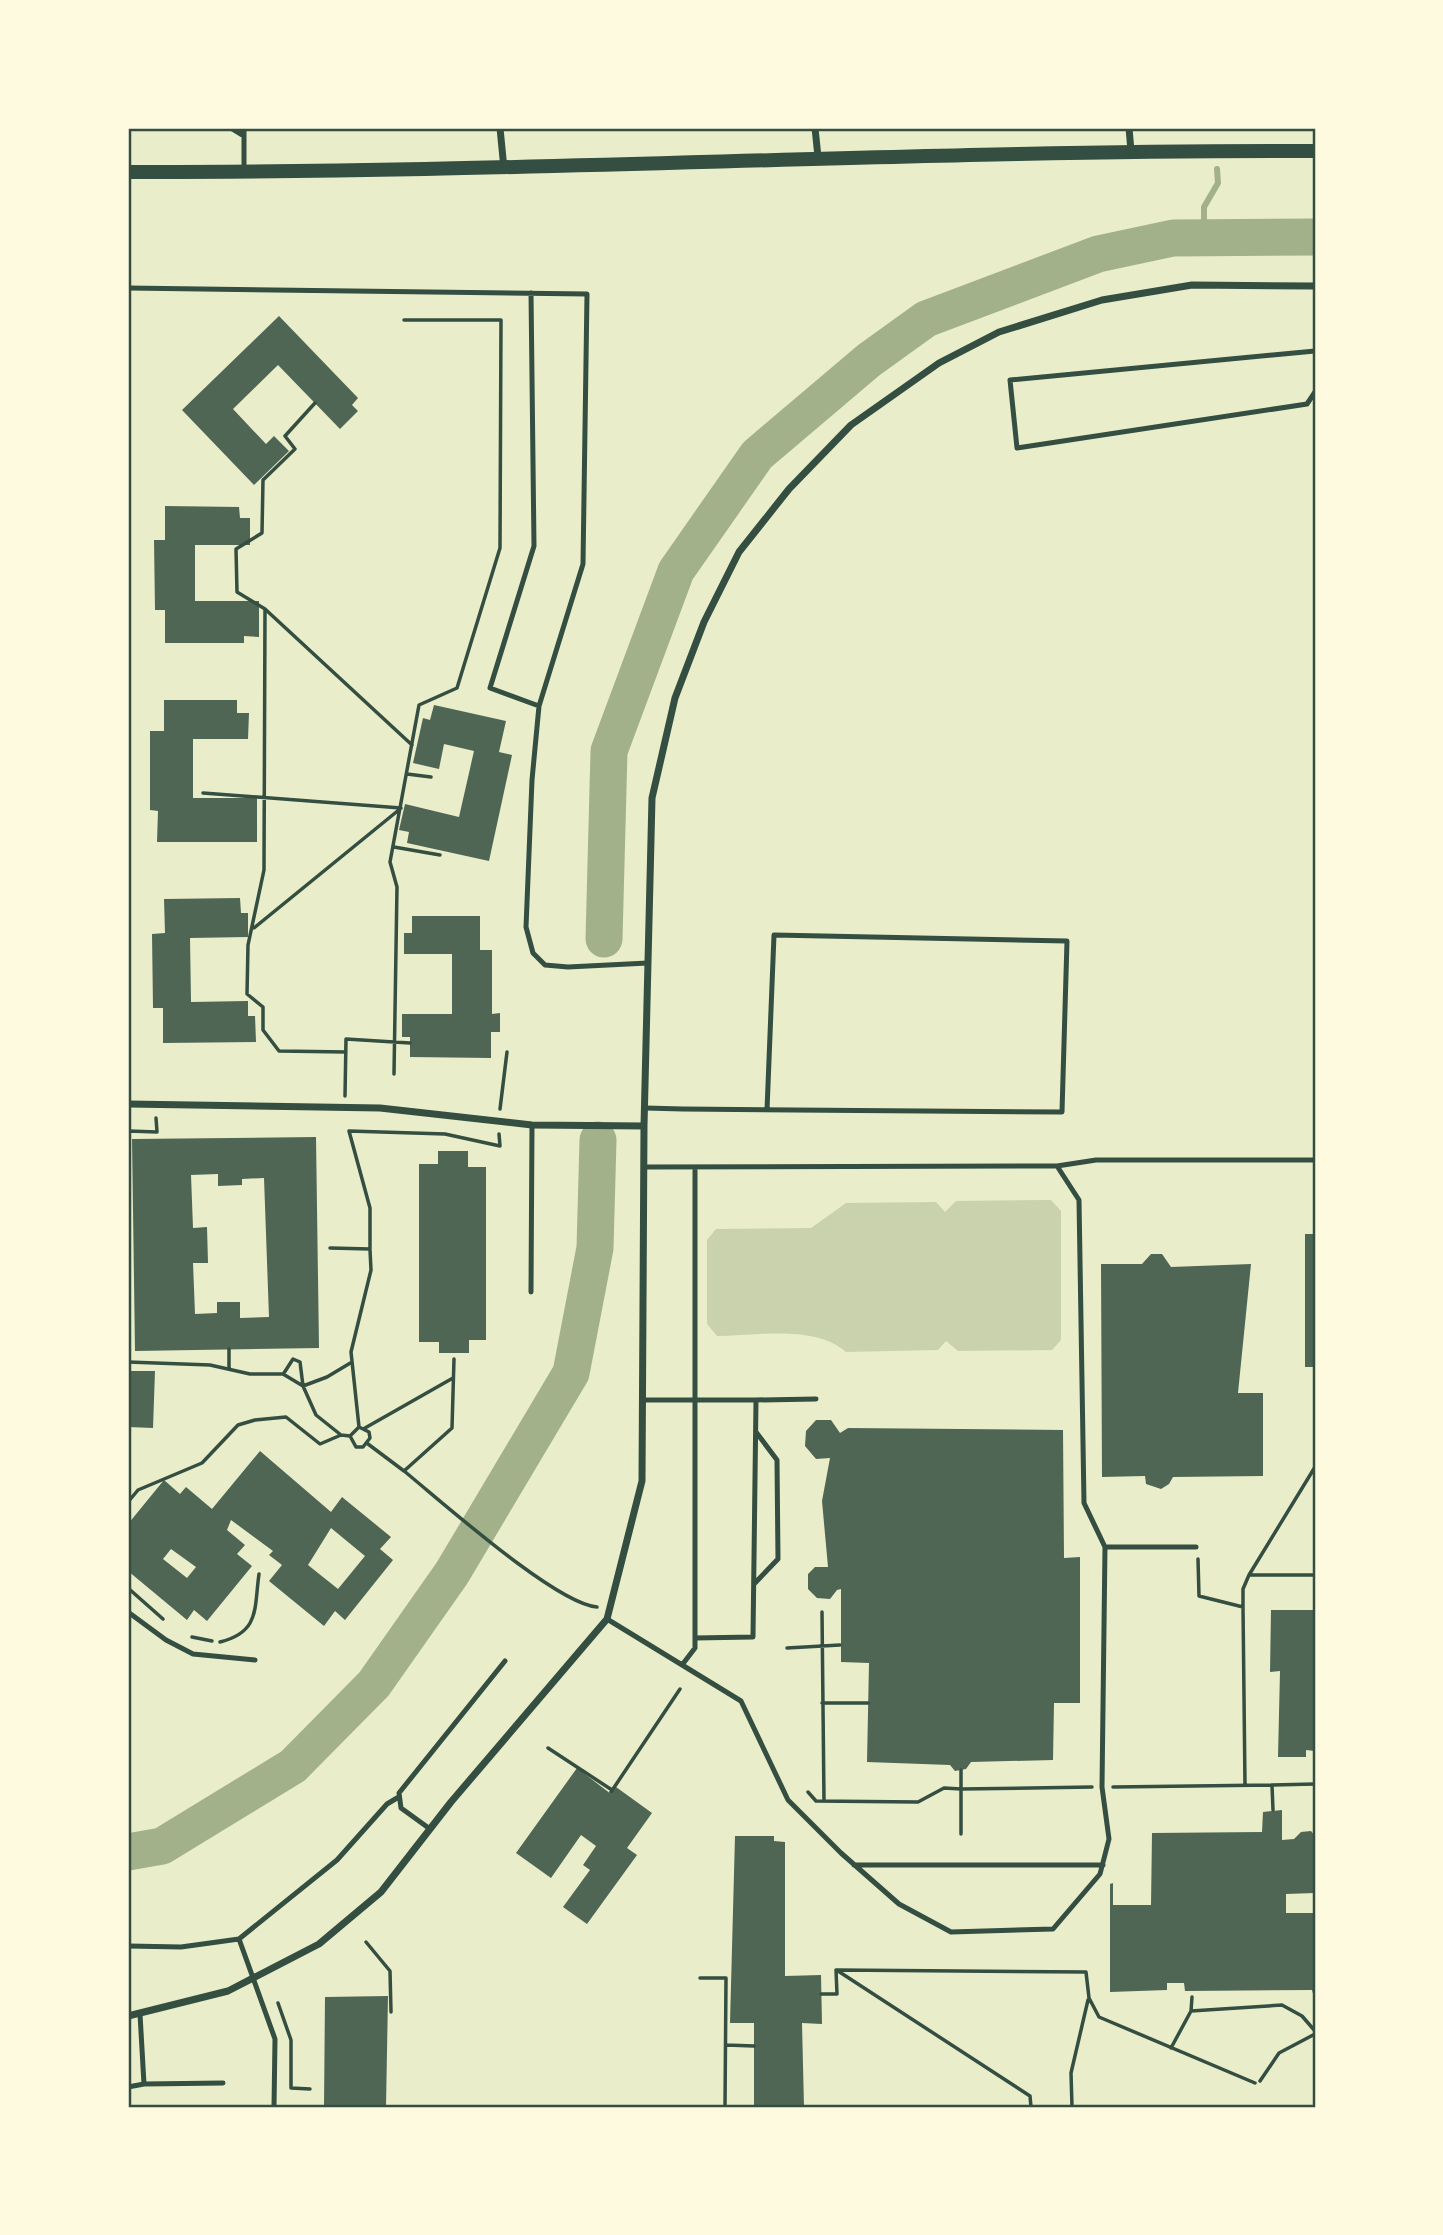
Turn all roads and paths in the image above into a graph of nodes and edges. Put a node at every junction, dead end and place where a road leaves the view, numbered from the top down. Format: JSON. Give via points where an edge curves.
{"nodes":[{"id":1,"x":231,"y":128,"type":"edge"},
{"id":2,"x":244,"y":128,"type":"edge"},
{"id":3,"x":500,"y":128,"type":"edge"},
{"id":4,"x":815,"y":128,"type":"edge"},
{"id":5,"x":1129,"y":128,"type":"edge"},
{"id":6,"x":244,"y":136,"type":"junction"},
{"id":7,"x":1131,"y":151,"type":"junction"},
{"id":8,"x":1315,"y":151,"type":"edge"},
{"id":9,"x":818,"y":157,"type":"junction"},
{"id":10,"x":505,"y":169,"type":"junction"},
{"id":11,"x":128,"y":172,"type":"edge"},
{"id":12,"x":244,"y":172,"type":"junction"},
{"id":13,"x":1315,"y":286,"type":"edge"},
{"id":14,"x":128,"y":288,"type":"edge"},
{"id":15,"x":531,"y":293,"type":"junction"},
{"id":16,"x":404,"y":320,"type":"dead end"},
{"id":17,"x":1315,"y":351,"type":"edge"},
{"id":18,"x":1315,"y":392,"type":"edge"},
{"id":19,"x":315,"y":403,"type":"dead end"},
{"id":20,"x":265,"y":609,"type":"junction"},
{"id":21,"x":539,"y":706,"type":"junction"},
{"id":22,"x":412,"y":745,"type":"junction"},
{"id":23,"x":407,"y":774,"type":"junction"},
{"id":24,"x":431,"y":777,"type":"dead end"},
{"id":25,"x":203,"y":793,"type":"dead end"},
{"id":26,"x":262,"y":796,"type":"junction"},
{"id":27,"x":401,"y":808,"type":"junction"},
{"id":28,"x":394,"y":847,"type":"junction"},
{"id":29,"x":440,"y":855,"type":"dead end"},
{"id":30,"x":253,"y":928,"type":"junction"},
{"id":31,"x":648,"y":963,"type":"junction"},
{"id":32,"x":396,"y":1042,"type":"junction"},
{"id":33,"x":410,"y":1043,"type":"dead end"},
{"id":34,"x":346,"y":1052,"type":"junction"},
{"id":35,"x":394,"y":1074,"type":"dead end"},
{"id":36,"x":345,"y":1098,"type":"dead end"},
{"id":37,"x":128,"y":1104,"type":"edge"},
{"id":38,"x":645,"y":1108,"type":"junction"},
{"id":39,"x":766,"y":1110,"type":"junction"},
{"id":40,"x":156,"y":1118,"type":"dead end"},
{"id":41,"x":532,"y":1125,"type":"junction"},
{"id":42,"x":644,"y":1126,"type":"junction"},
{"id":43,"x":349,"y":1130,"type":"dead end"},
{"id":44,"x":128,"y":1134,"type":"edge"},
{"id":45,"x":1315,"y":1160,"type":"edge"},
{"id":46,"x":1057,"y":1166,"type":"junction"},
{"id":47,"x":644,"y":1167,"type":"junction"},
{"id":48,"x":695,"y":1167,"type":"junction"},
{"id":49,"x":330,"y":1248,"type":"dead end"},
{"id":50,"x":370,"y":1249,"type":"junction"},
{"id":51,"x":531,"y":1292,"type":"dead end"},
{"id":52,"x":229,"y":1349,"type":"dead end"},
{"id":53,"x":454,"y":1359,"type":"dead end"},
{"id":54,"x":128,"y":1362,"type":"edge"},
{"id":55,"x":352,"y":1362,"type":"junction"},
{"id":56,"x":229,"y":1369,"type":"junction"},
{"id":57,"x":283,"y":1374,"type":"junction"},
{"id":58,"x":453,"y":1378,"type":"junction"},
{"id":59,"x":303,"y":1385,"type":"junction"},
{"id":60,"x":816,"y":1399,"type":"dead end"},
{"id":61,"x":643,"y":1400,"type":"junction"},
{"id":62,"x":695,"y":1400,"type":"junction"},
{"id":63,"x":756,"y":1400,"type":"junction"},
{"id":64,"x":359,"y":1427,"type":"junction"},
{"id":65,"x":365,"y":1428,"type":"junction"},
{"id":66,"x":756,"y":1431,"type":"junction"},
{"id":67,"x":341,"y":1435,"type":"junction"},
{"id":68,"x":349,"y":1436,"type":"junction"},
{"id":69,"x":368,"y":1444,"type":"junction"},
{"id":70,"x":1315,"y":1466,"type":"edge"},
{"id":71,"x":404,"y":1471,"type":"junction"},
{"id":72,"x":128,"y":1502,"type":"edge"},
{"id":73,"x":1105,"y":1547,"type":"junction"},
{"id":74,"x":1196,"y":1547,"type":"joint"},
{"id":75,"x":259,"y":1574,"type":"dead end"},
{"id":76,"x":1249,"y":1575,"type":"junction"},
{"id":77,"x":1315,"y":1575,"type":"edge"},
{"id":78,"x":754,"y":1584,"type":"junction"},
{"id":79,"x":128,"y":1588,"type":"edge"},
{"id":80,"x":610,"y":1607,"type":"junction"},
{"id":81,"x":1243,"y":1607,"type":"junction"},
{"id":82,"x":128,"y":1612,"type":"edge"},
{"id":83,"x":822,"y":1612,"type":"dead end"},
{"id":84,"x":607,"y":1619,"type":"junction"},
{"id":85,"x":172,"y":1627,"type":"dead end"},
{"id":86,"x":180,"y":1635,"type":"dead end"},
{"id":87,"x":695,"y":1637,"type":"junction"},
{"id":88,"x":839,"y":1645,"type":"dead end"},
{"id":89,"x":822,"y":1646,"type":"junction"},
{"id":90,"x":787,"y":1648,"type":"dead end"},
{"id":91,"x":255,"y":1660,"type":"dead end"},
{"id":92,"x":505,"y":1661,"type":"dead end"},
{"id":93,"x":682,"y":1665,"type":"junction"},
{"id":94,"x":680,"y":1689,"type":"dead end"},
{"id":95,"x":822,"y":1703,"type":"junction"},
{"id":96,"x":868,"y":1703,"type":"dead end"},
{"id":97,"x":548,"y":1748,"type":"dead end"},
{"id":98,"x":961,"y":1770,"type":"dead end"},
{"id":99,"x":1315,"y":1784,"type":"edge"},
{"id":100,"x":1245,"y":1785,"type":"dead end"},
{"id":101,"x":1272,"y":1785,"type":"dead end"},
{"id":102,"x":808,"y":1792,"type":"dead end"},
{"id":103,"x":397,"y":1798,"type":"junction"},
{"id":104,"x":824,"y":1801,"type":"junction"},
{"id":105,"x":430,"y":1829,"type":"junction"},
{"id":106,"x":854,"y":1864,"type":"junction"},
{"id":107,"x":1103,"y":1864,"type":"junction"},
{"id":108,"x":239,"y":1939,"type":"junction"},
{"id":109,"x":366,"y":1942,"type":"dead end"},
{"id":110,"x":128,"y":1946,"type":"edge"},
{"id":111,"x":836,"y":1970,"type":"junction"},
{"id":112,"x":699,"y":1978,"type":"dead end"},
{"id":113,"x":252,"y":1979,"type":"junction"},
{"id":114,"x":821,"y":1994,"type":"dead end"},
{"id":115,"x":1192,"y":1997,"type":"dead end"},
{"id":116,"x":1089,"y":1998,"type":"junction"},
{"id":117,"x":1191,"y":2011,"type":"junction"},
{"id":118,"x":391,"y":2012,"type":"dead end"},
{"id":119,"x":140,"y":2014,"type":"junction"},
{"id":120,"x":128,"y":2016,"type":"edge"},
{"id":121,"x":1315,"y":2032,"type":"edge"},
{"id":122,"x":726,"y":2045,"type":"junction"},
{"id":123,"x":754,"y":2046,"type":"dead end"},
{"id":124,"x":1171,"y":2048,"type":"junction"},
{"id":125,"x":1260,"y":2081,"type":"dead end"},
{"id":126,"x":223,"y":2083,"type":"dead end"},
{"id":127,"x":1255,"y":2083,"type":"dead end"},
{"id":128,"x":144,"y":2084,"type":"junction"},
{"id":129,"x":128,"y":2087,"type":"edge"},
{"id":130,"x":274,"y":2107,"type":"edge"},
{"id":131,"x":725,"y":2107,"type":"edge"},
{"id":132,"x":1031,"y":2107,"type":"edge"},
{"id":133,"x":1072,"y":2107,"type":"edge"}],
"edges":[{"from":1,"to":6,"type":"lane"},
{"from":2,"to":6,"type":"lane"},
{"from":3,"to":10,"type":"street"},
{"from":4,"to":9,"type":"street"},
{"from":5,"to":7,"type":"street"},
{"from":6,"to":12,"type":"lane"},
{"from":7,"to":8,"type":"main road"},
{"from":7,"to":9,"type":"main road"},
{"from":9,"to":10,"type":"main road"},
{"from":10,"to":12,"type":"main road"},
{"from":11,"to":12,"type":"main road"},
{"from":13,"to":31,"type":"street","via":[[1192,285],[1102,300],[999,332],[939,363],[851,425],[789,489],[739,552],[694,647],[675,698],[652,799]]},
{"from":14,"to":15,"type":"lane"},
{"from":15,"to":21,"type":"lane","via":[[534,546],[490,688]]},
{"from":15,"to":21,"type":"lane","via":[[587,294],[583,564]]},
{"from":16,"to":22,"type":"path","via":[[501,320],[500,548],[457,688],[419,705]]},
{"from":17,"to":18,"type":"lane","via":[[1010,380],[1017,448],[1307,404]]},
{"from":19,"to":20,"type":"path","via":[[285,436],[295,449],[263,480],[262,533],[236,549],[237,592]]},
{"from":20,"to":22,"type":"path"},
{"from":20,"to":26,"type":"path"},
{"from":21,"to":31,"type":"lane","via":[[526,927],[533,953],[545,965]]},
{"from":22,"to":23,"type":"path"},
{"from":23,"to":24,"type":"path"},
{"from":23,"to":27,"type":"path"},
{"from":25,"to":26,"type":"path"},
{"from":26,"to":27,"type":"path"},
{"from":26,"to":30,"type":"path","via":[[264,870]]},
{"from":27,"to":28,"type":"path"},
{"from":27,"to":30,"type":"path"},
{"from":28,"to":29,"type":"path"},
{"from":28,"to":32,"type":"path","via":[[390,862],[397,887]]},
{"from":30,"to":34,"type":"path","via":[[247,994],[263,1007],[263,1030],[279,1052]]},
{"from":31,"to":38,"type":"street"},
{"from":32,"to":33,"type":"path"},
{"from":32,"to":34,"type":"path","via":[[346,1039]]},
{"from":32,"to":35,"type":"path"},
{"from":34,"to":36,"type":"path"},
{"from":37,"to":41,"type":"street","via":[[380,1108]]},
{"from":38,"to":39,"type":"lane"},
{"from":38,"to":42,"type":"street"},
{"from":39,"to":39,"type":"lane","via":[[1062,1112],[1067,941],[774,935]]},
{"from":40,"to":44,"type":"path","via":[[157,1132],[140,1129]]},
{"from":41,"to":42,"type":"street"},
{"from":41,"to":51,"type":"lane"},
{"from":42,"to":47,"type":"street"},
{"from":43,"to":50,"type":"path","via":[[370,1208]]},
{"from":45,"to":46,"type":"lane","via":[[1096,1160]]},
{"from":46,"to":48,"type":"lane"},
{"from":46,"to":73,"type":"lane","via":[[1079,1200],[1084,1503]]},
{"from":47,"to":48,"type":"lane"},
{"from":47,"to":61,"type":"street"},
{"from":48,"to":62,"type":"lane"},
{"from":49,"to":50,"type":"path"},
{"from":50,"to":55,"type":"path","via":[[372,1270]]},
{"from":52,"to":56,"type":"path"},
{"from":53,"to":58,"type":"path"},
{"from":54,"to":56,"type":"path"},
{"from":55,"to":59,"type":"path"},
{"from":55,"to":64,"type":"path"},
{"from":56,"to":57,"type":"path"},
{"from":57,"to":59,"type":"path"},
{"from":57,"to":59,"type":"path","via":[[293,1359],[300,1362]]},
{"from":58,"to":65,"type":"path"},
{"from":58,"to":71,"type":"path","via":[[452,1428]]},
{"from":59,"to":67,"type":"path","via":[[316,1415]]},
{"from":60,"to":63,"type":"lane"},
{"from":61,"to":62,"type":"lane"},
{"from":61,"to":80,"type":"street","via":[[642,1481]]},
{"from":62,"to":63,"type":"lane"},
{"from":62,"to":87,"type":"lane"},
{"from":63,"to":66,"type":"lane"},
{"from":64,"to":65,"type":"path"},
{"from":64,"to":68,"type":"path"},
{"from":65,"to":69,"type":"path"},
{"from":66,"to":78,"type":"lane"},
{"from":66,"to":78,"type":"lane","via":[[777,1460],[778,1559]]},
{"from":67,"to":68,"type":"path"},
{"from":67,"to":72,"type":"path","via":[[320,1444],[286,1417],[255,1420],[238,1426],[202,1463],[138,1490]]},
{"from":68,"to":69,"type":"path","via":[[356,1447]]},
{"from":69,"to":71,"type":"path"},
{"from":70,"to":76,"type":"path"},
{"from":71,"to":80,"type":"path","via":[[557,1591],[587,1606]]},
{"from":73,"to":74,"type":"lane"},
{"from":73,"to":107,"type":"lane","via":[[1102,1787],[1109,1839]]},
{"from":74,"to":81,"type":"path","via":[[1199,1596]]},
{"from":75,"to":86,"type":"path","via":[[252,1623],[240,1637],[219,1642]]},
{"from":76,"to":77,"type":"path"},
{"from":76,"to":81,"type":"path"},
{"from":78,"to":87,"type":"lane","via":[[753,1637]]},
{"from":79,"to":85,"type":"path"},
{"from":80,"to":84,"type":"street"},
{"from":81,"to":100,"type":"path"},
{"from":82,"to":91,"type":"lane","via":[[192,1654]]},
{"from":83,"to":89,"type":"path"},
{"from":84,"to":93,"type":"lane"},
{"from":84,"to":105,"type":"street"},
{"from":87,"to":93,"type":"lane","via":[[695,1648]]},
{"from":88,"to":89,"type":"path"},
{"from":89,"to":90,"type":"path"},
{"from":89,"to":95,"type":"path"},
{"from":92,"to":103,"type":"lane"},
{"from":93,"to":106,"type":"lane","via":[[741,1702],[788,1800]]},
{"from":94,"to":97,"type":"path","via":[[611,1791]]},
{"from":95,"to":96,"type":"path"},
{"from":95,"to":104,"type":"path"},
{"from":98,"to":104,"type":"path","via":[[961,1789],[944,1788],[918,1802]]},
{"from":99,"to":101,"type":"path"},
{"from":102,"to":104,"type":"path","via":[[813,1800]]},
{"from":103,"to":105,"type":"lane","via":[[401,1808]]},
{"from":103,"to":108,"type":"lane","via":[[337,1860]]},
{"from":105,"to":113,"type":"street","via":[[370,1901],[319,1944]]},
{"from":106,"to":107,"type":"lane"},
{"from":106,"to":107,"type":"lane","via":[[899,1904],[951,1932],[1053,1929],[1100,1874]]},
{"from":108,"to":110,"type":"lane","via":[[181,1947]]},
{"from":108,"to":113,"type":"lane"},
{"from":109,"to":118,"type":"path","via":[[390,1971]]},
{"from":111,"to":114,"type":"path","via":[[837,1994]]},
{"from":111,"to":116,"type":"path","via":[[1086,1972]]},
{"from":111,"to":132,"type":"path","via":[[1030,2096]]},
{"from":112,"to":122,"type":"path","via":[[726,1978]]},
{"from":113,"to":119,"type":"street","via":[[228,1992]]},
{"from":113,"to":130,"type":"lane","via":[[275,2039]]},
{"from":115,"to":117,"type":"path"},
{"from":116,"to":124,"type":"path","via":[[1099,2017]]},
{"from":116,"to":133,"type":"path","via":[[1071,2073]]},
{"from":117,"to":121,"type":"path","via":[[1282,2005],[1302,2016]]},
{"from":117,"to":124,"type":"path"},
{"from":119,"to":120,"type":"street"},
{"from":119,"to":128,"type":"lane"},
{"from":121,"to":125,"type":"path","via":[[1279,2053]]},
{"from":122,"to":123,"type":"path"},
{"from":122,"to":131,"type":"path"},
{"from":124,"to":127,"type":"path"},
{"from":126,"to":128,"type":"lane"},
{"from":128,"to":129,"type":"lane"}]}
